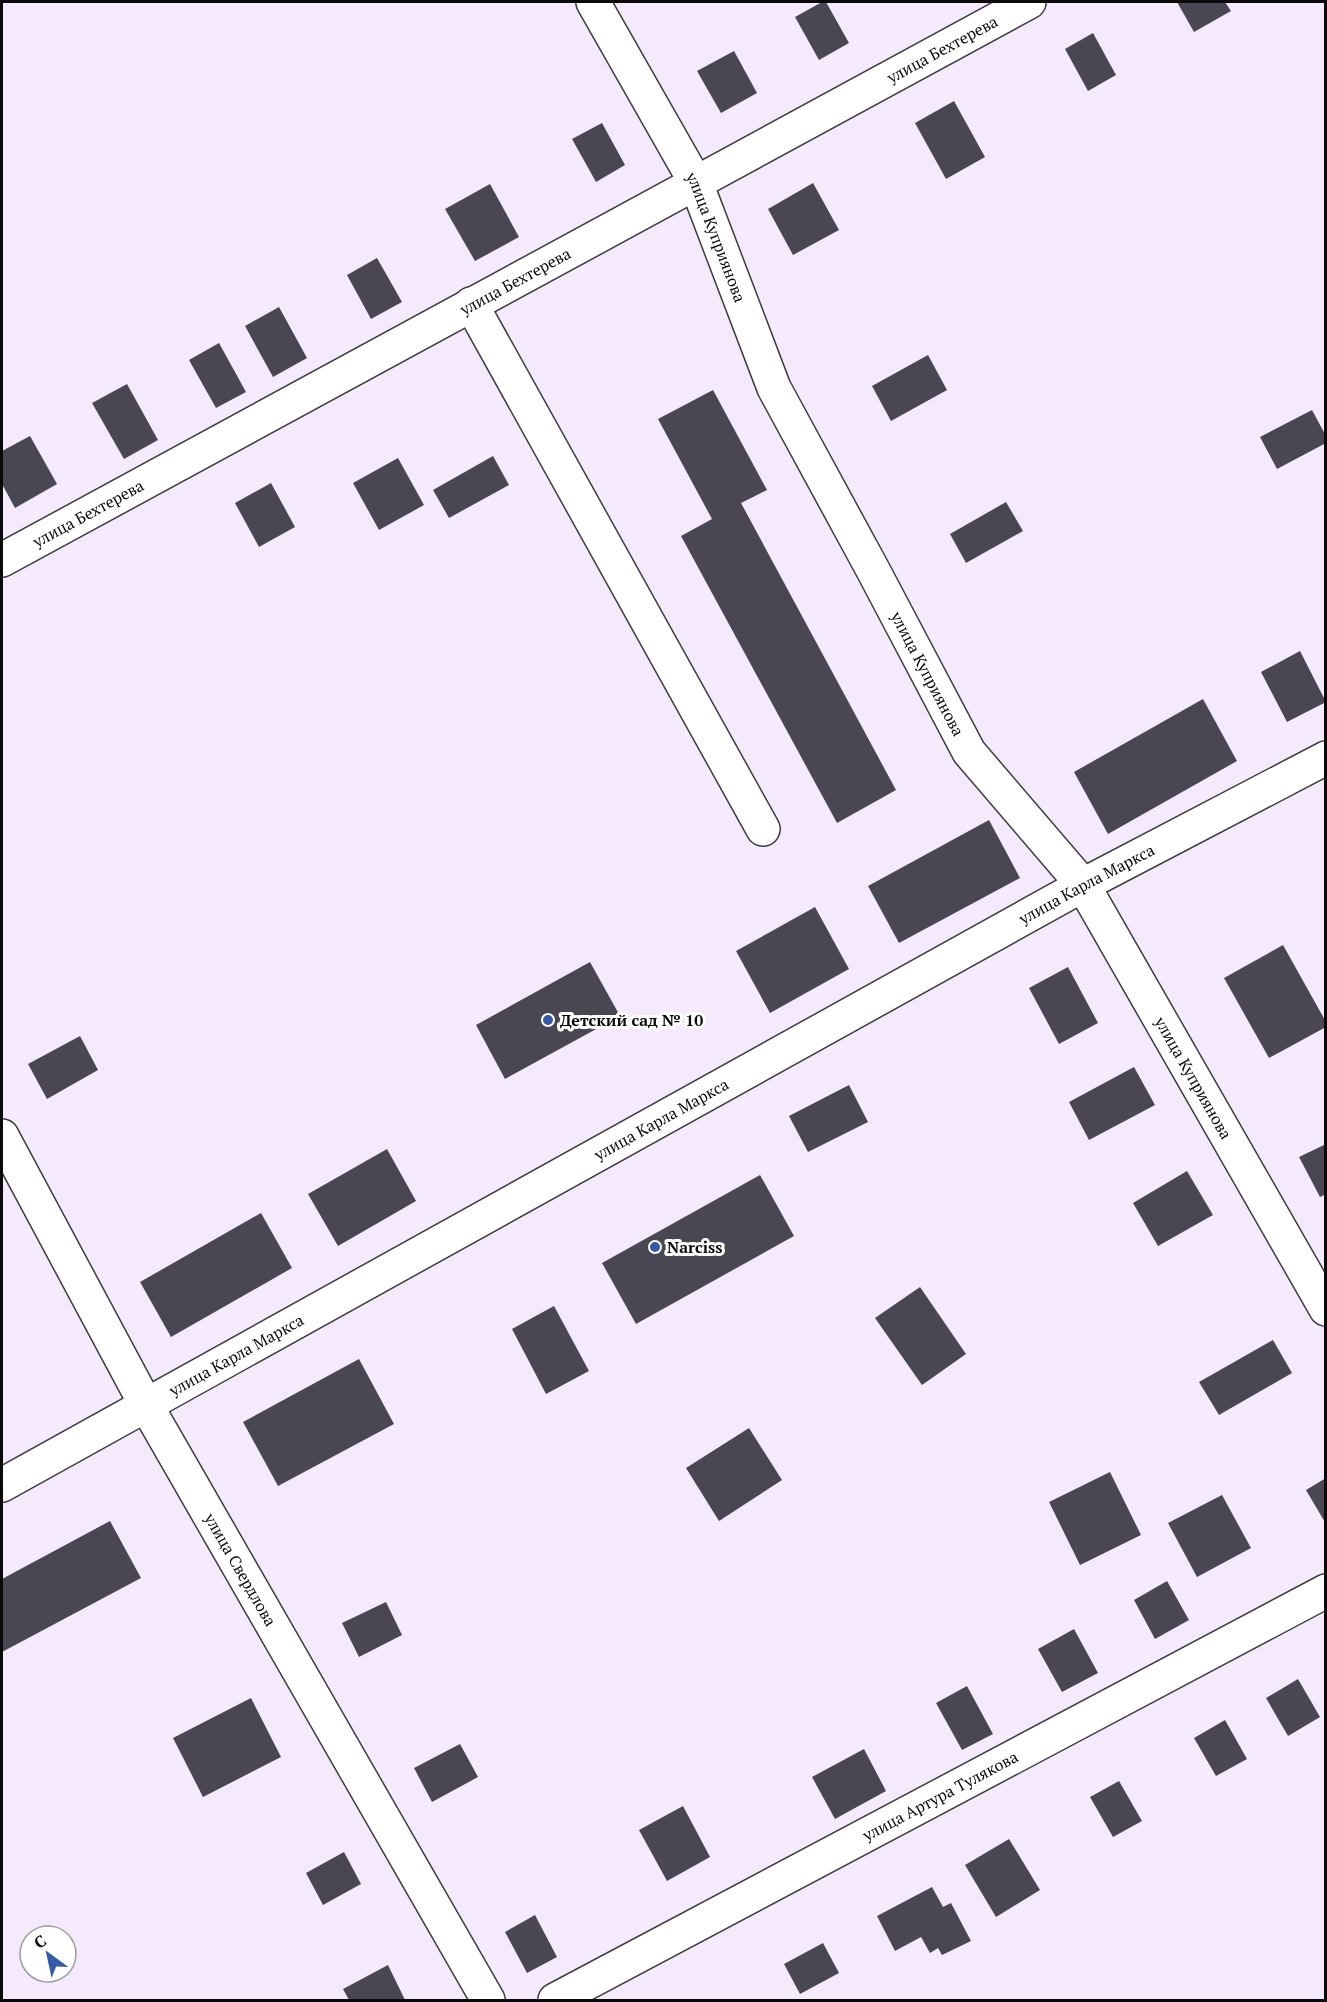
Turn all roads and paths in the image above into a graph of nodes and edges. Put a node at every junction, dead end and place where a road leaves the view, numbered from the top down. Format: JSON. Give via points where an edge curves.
{"nodes":[{"id":1,"x":593,"y":2,"type":"edge"},
{"id":2,"x":1029,"y":2,"type":"edge"},
{"id":3,"x":696,"y":183,"type":"junction"},
{"id":4,"x":471,"y":304,"type":"junction"},
{"id":5,"x":2,"y":560,"type":"edge"},
{"id":6,"x":1326,"y":758,"type":"edge"},
{"id":7,"x":763,"y":829,"type":"dead end"},
{"id":8,"x":1083,"y":885,"type":"junction"},
{"id":9,"x":2,"y":1136,"type":"edge"},
{"id":10,"x":1326,"y":1309,"type":"edge"},
{"id":11,"x":146,"y":1405,"type":"junction"},
{"id":12,"x":2,"y":1485,"type":"edge"},
{"id":13,"x":1326,"y":1591,"type":"edge"},
{"id":14,"x":488,"y":2001,"type":"edge"},
{"id":15,"x":555,"y":2001,"type":"edge"}],
"edges":[{"from":1,"to":3,"type":"street","name":"улица Куприянова"},
{"from":2,"to":3,"type":"street","name":"улица Бехтерева"},
{"from":3,"to":4,"type":"street","name":"улица Бехтерева"},
{"from":3,"to":8,"type":"street","name":"улица Куприянова","via":[[774,388],[969,752]]},
{"from":4,"to":5,"type":"street","name":"улица Бехтерева"},
{"from":4,"to":7,"type":"street"},
{"from":6,"to":8,"type":"street","name":"улица Карла Маркса"},
{"from":8,"to":10,"type":"street","name":"улица Куприянова"},
{"from":8,"to":11,"type":"street","name":"улица Карла Маркса"},
{"from":9,"to":11,"type":"street","name":"улица Свердлова"},
{"from":11,"to":12,"type":"street","name":"улица Карла Маркса"},
{"from":11,"to":14,"type":"street","name":"улица Свердлова"},
{"from":13,"to":15,"type":"street","name":"улица Артура Тулякова"}]}
